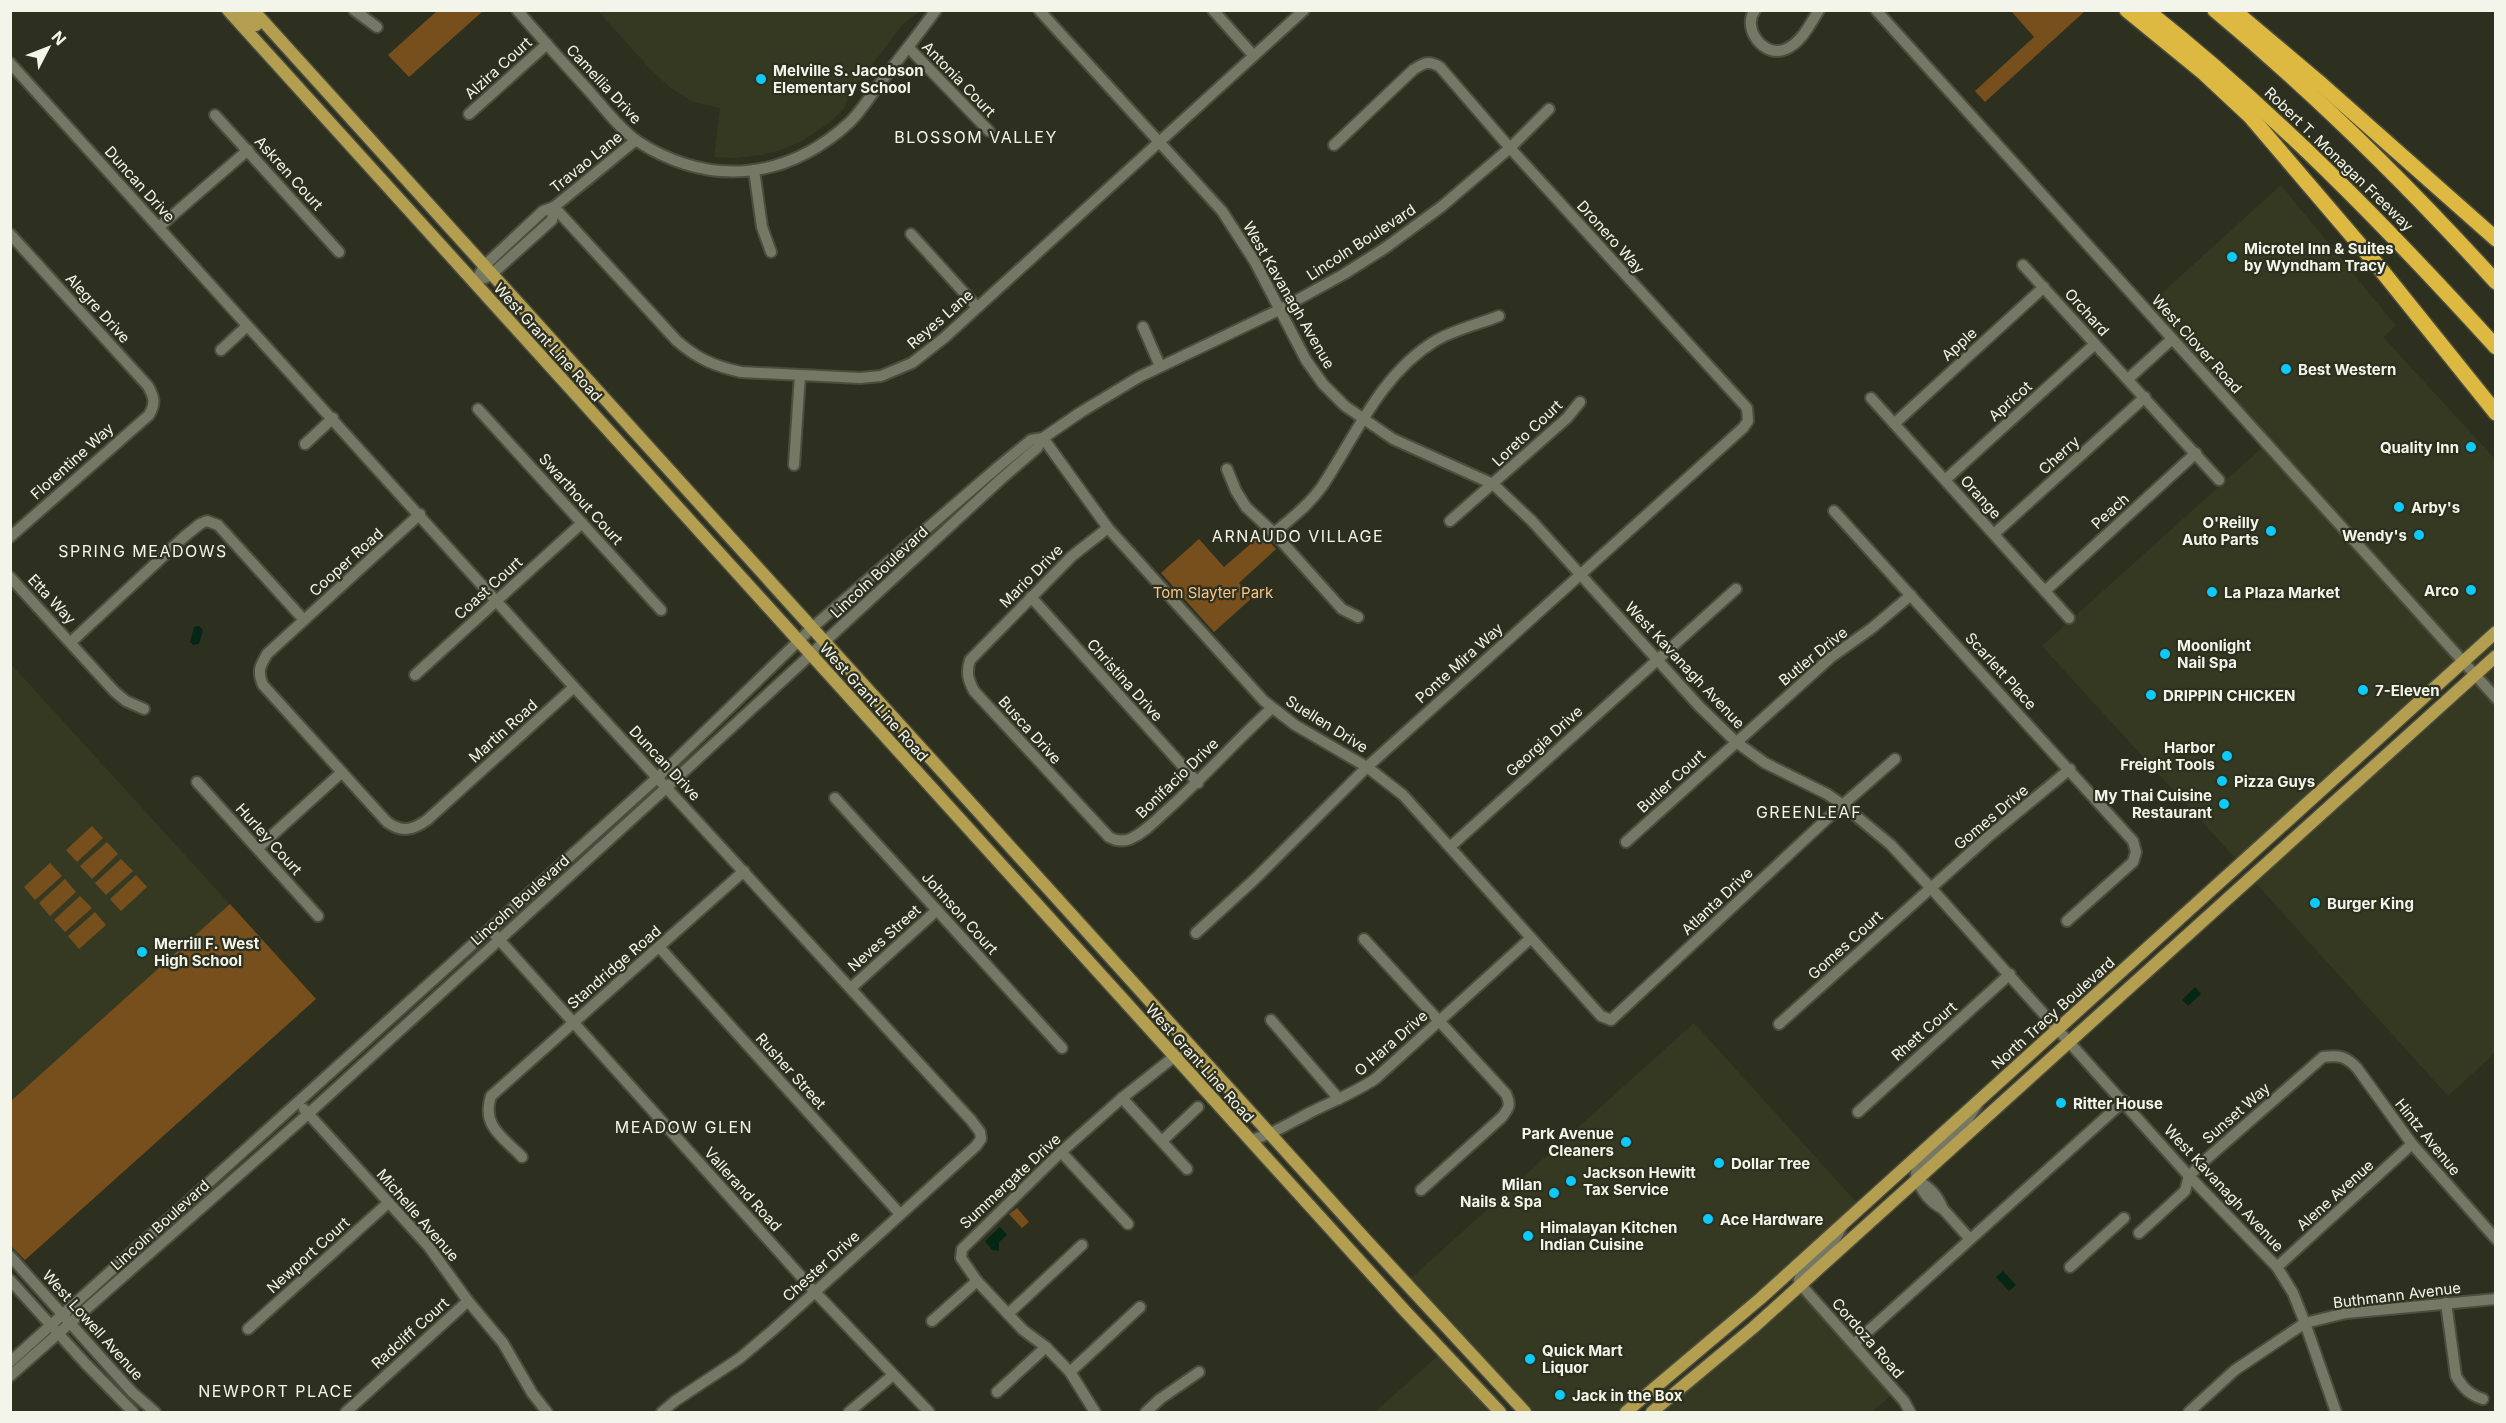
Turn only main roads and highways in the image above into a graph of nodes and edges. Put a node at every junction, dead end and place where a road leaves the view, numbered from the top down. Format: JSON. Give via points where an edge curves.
{"nodes":[{"id":1,"x":228,"y":10,"type":"edge"},
{"id":2,"x":242,"y":10,"type":"edge"},
{"id":3,"x":253,"y":10,"type":"edge"},
{"id":4,"x":2127,"y":10,"type":"edge"},
{"id":5,"x":2146,"y":10,"type":"edge"},
{"id":6,"x":2215,"y":10,"type":"edge"},
{"id":7,"x":2233,"y":10,"type":"edge"},
{"id":8,"x":269,"y":28,"type":"junction"},
{"id":9,"x":2496,"y":239,"type":"edge"},
{"id":10,"x":2496,"y":282,"type":"edge"},
{"id":11,"x":2496,"y":347,"type":"edge"},
{"id":12,"x":2496,"y":413,"type":"edge"},
{"id":13,"x":2496,"y":632,"type":"edge"},
{"id":14,"x":2496,"y":656,"type":"edge"},
{"id":15,"x":1342,"y":1240,"type":"junction"},
{"id":16,"x":1379,"y":1254,"type":"junction"},
{"id":17,"x":1500,"y":1413,"type":"edge"},
{"id":18,"x":1525,"y":1413,"type":"edge"},
{"id":19,"x":1626,"y":1413,"type":"edge"},
{"id":20,"x":1652,"y":1413,"type":"edge"}],
"edges":[{"from":1,"to":15,"type":"main road","name":"West Grant Line Road"},
{"from":2,"to":8,"type":"main road","via":[[256,26]]},
{"from":3,"to":8,"type":"main road","name":"West Grant Line Road"},
{"from":4,"to":12,"type":"highway","via":[[2250,116]]},
{"from":5,"to":11,"type":"highway","name":"Robert T. Monagan Freeway","via":[[2248,96],[2345,186]]},
{"from":6,"to":10,"type":"highway","name":"Robert T. Monagan Freeway","via":[[2370,149]]},
{"from":7,"to":9,"type":"highway"},
{"from":8,"to":16,"type":"main road","name":"West Grant Line Road"},
{"from":13,"to":19,"type":"main road","name":"North Tracy Boulevard","via":[[1761,1299]]},
{"from":14,"to":20,"type":"main road","via":[[1801,1285]]},
{"from":15,"to":16,"type":"main road","via":[[1350,1239]]},
{"from":15,"to":17,"type":"main road","name":"West Grant Line Road"},
{"from":16,"to":18,"type":"main road","name":"West Grant Line Road"}]}
